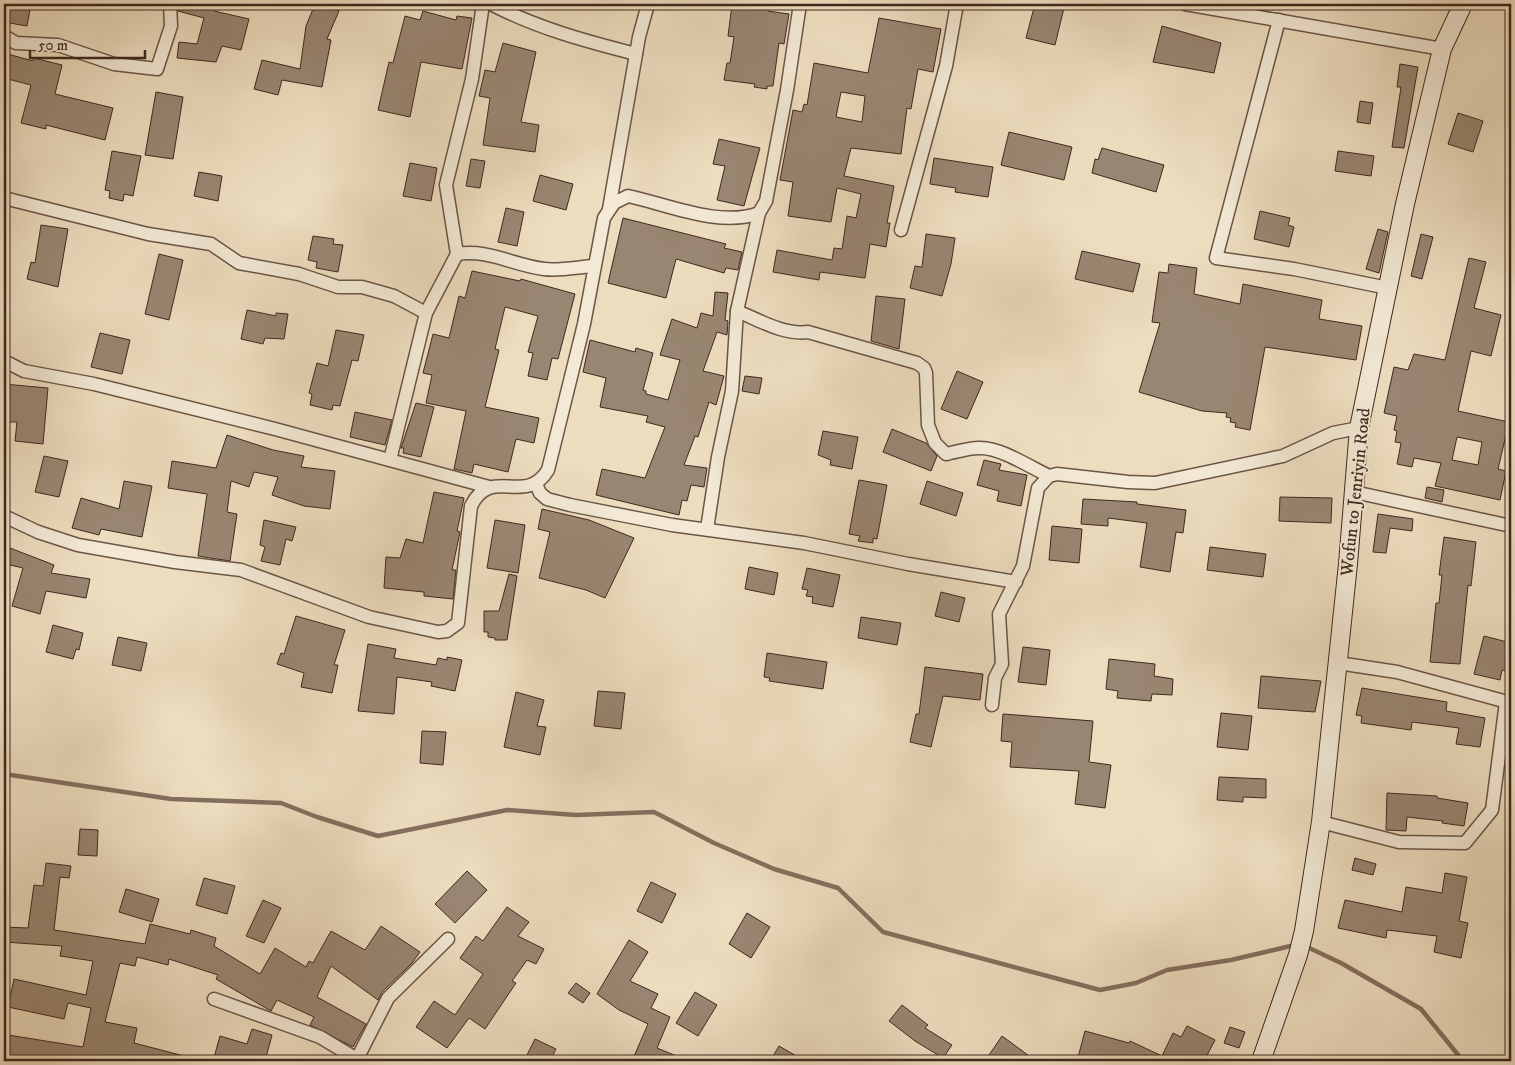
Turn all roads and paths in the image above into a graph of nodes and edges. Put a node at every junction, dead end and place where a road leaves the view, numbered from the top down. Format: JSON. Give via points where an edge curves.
{"nodes":[{"id":1,"x":170,"y":4,"type":"edge"},
{"id":2,"x":483,"y":4,"type":"edge"},
{"id":3,"x":491,"y":4,"type":"edge"},
{"id":4,"x":648,"y":4,"type":"edge"},
{"id":5,"x":800,"y":4,"type":"edge"},
{"id":6,"x":957,"y":4,"type":"edge"},
{"id":7,"x":1185,"y":4,"type":"edge"},
{"id":8,"x":1463,"y":4,"type":"edge"},
{"id":9,"x":1279,"y":20,"type":"junction"},
{"id":10,"x":4,"y":36,"type":"edge"},
{"id":11,"x":1442,"y":49,"type":"junction"},
{"id":12,"x":636,"y":54,"type":"junction"},
{"id":13,"x":4,"y":198,"type":"edge"},
{"id":14,"x":609,"y":209,"type":"junction"},
{"id":15,"x":759,"y":213,"type":"junction"},
{"id":16,"x":901,"y":230,"type":"dead end"},
{"id":17,"x":457,"y":254,"type":"junction"},
{"id":18,"x":594,"y":266,"type":"junction"},
{"id":19,"x":1388,"y":288,"type":"junction"},
{"id":20,"x":737,"y":311,"type":"junction"},
{"id":21,"x":426,"y":313,"type":"junction"},
{"id":22,"x":4,"y":361,"type":"edge"},
{"id":23,"x":1359,"y":428,"type":"junction"},
{"id":24,"x":390,"y":460,"type":"junction"},
{"id":25,"x":1050,"y":476,"type":"junction"},
{"id":26,"x":536,"y":484,"type":"junction"},
{"id":27,"x":488,"y":488,"type":"junction"},
{"id":28,"x":1354,"y":492,"type":"junction"},
{"id":29,"x":4,"y":516,"type":"edge"},
{"id":30,"x":1511,"y":526,"type":"edge"},
{"id":31,"x":706,"y":529,"type":"junction"},
{"id":32,"x":1016,"y":582,"type":"junction"},
{"id":33,"x":1338,"y":663,"type":"junction"},
{"id":34,"x":1508,"y":702,"type":"edge"},
{"id":35,"x":992,"y":705,"type":"dead end"},
{"id":36,"x":1321,"y":822,"type":"junction"},
{"id":37,"x":448,"y":939,"type":"dead end"},
{"id":38,"x":214,"y":999,"type":"dead end"},
{"id":39,"x":358,"y":1060,"type":"edge"},
{"id":40,"x":1261,"y":1061,"type":"edge"}],
"edges":[{"from":1,"to":10,"type":"street","via":[[171,26],[157,68],[114,64],[58,45],[16,43]]},
{"from":2,"to":17,"type":"street","via":[[472,80],[446,185]]},
{"from":3,"to":12,"type":"street","via":[[520,19],[576,39]]},
{"from":4,"to":12,"type":"street"},
{"from":5,"to":15,"type":"street","via":[[766,201]]},
{"from":6,"to":16,"type":"street","via":[[946,66]]},
{"from":7,"to":9,"type":"street"},
{"from":8,"to":11,"type":"street","name":"Wofun to Jenriyin Road"},
{"from":9,"to":11,"type":"street"},
{"from":9,"to":19,"type":"street","via":[[1216,258],[1294,269]]},
{"from":11,"to":19,"type":"street","name":"Wofun to Jenriyin Road"},
{"from":12,"to":14,"type":"street"},
{"from":13,"to":21,"type":"street","via":[[148,234],[211,244],[239,263],[299,274],[338,287],[378,291]]},
{"from":14,"to":15,"type":"street","via":[[620,198],[628,196],[688,213],[740,218]]},
{"from":14,"to":18,"type":"street","via":[[604,218]]},
{"from":15,"to":20,"type":"street"},
{"from":17,"to":18,"type":"street","via":[[487,253],[542,268]]},
{"from":17,"to":21,"type":"street"},
{"from":18,"to":26,"type":"street","via":[[584,324],[548,470]]},
{"from":19,"to":23,"type":"street","name":"Wofun to Jenriyin Road"},
{"from":20,"to":25,"type":"street","via":[[786,331],[808,332],[917,363],[926,373],[928,425],[935,443],[946,454],[982,448],[999,451]]},
{"from":20,"to":31,"type":"street","via":[[732,391]]},
{"from":21,"to":24,"type":"street"},
{"from":22,"to":24,"type":"street","via":[[24,371],[94,384]]},
{"from":23,"to":25,"type":"street","via":[[1333,433],[1283,456],[1155,482]]},
{"from":23,"to":28,"type":"street","name":"Wofun to Jenriyin Road"},
{"from":24,"to":27,"type":"street"},
{"from":25,"to":32,"type":"street","via":[[1038,488],[1023,566]]},
{"from":26,"to":27,"type":"street"},
{"from":26,"to":31,"type":"street","via":[[547,499]]},
{"from":27,"to":29,"type":"street","via":[[476,496],[471,506],[458,623],[447,631],[438,632],[369,617],[241,570],[78,545]]},
{"from":28,"to":30,"type":"street"},
{"from":28,"to":33,"type":"street","name":"Wofun to Jenriyin Road"},
{"from":31,"to":32,"type":"street","via":[[804,543]]},
{"from":32,"to":35,"type":"street","via":[[999,614],[1002,664],[995,678]]},
{"from":33,"to":34,"type":"street","via":[[1397,672]]},
{"from":33,"to":36,"type":"street","name":"Wofun to Jenriyin Road"},
{"from":34,"to":36,"type":"street","via":[[1492,810],[1465,843],[1399,842]]},
{"from":36,"to":40,"type":"street","name":"Wofun to Jenriyin Road","via":[[1298,955]]},
{"from":37,"to":39,"type":"street","via":[[388,998]]},
{"from":38,"to":39,"type":"street","via":[[320,1037]]}]}
